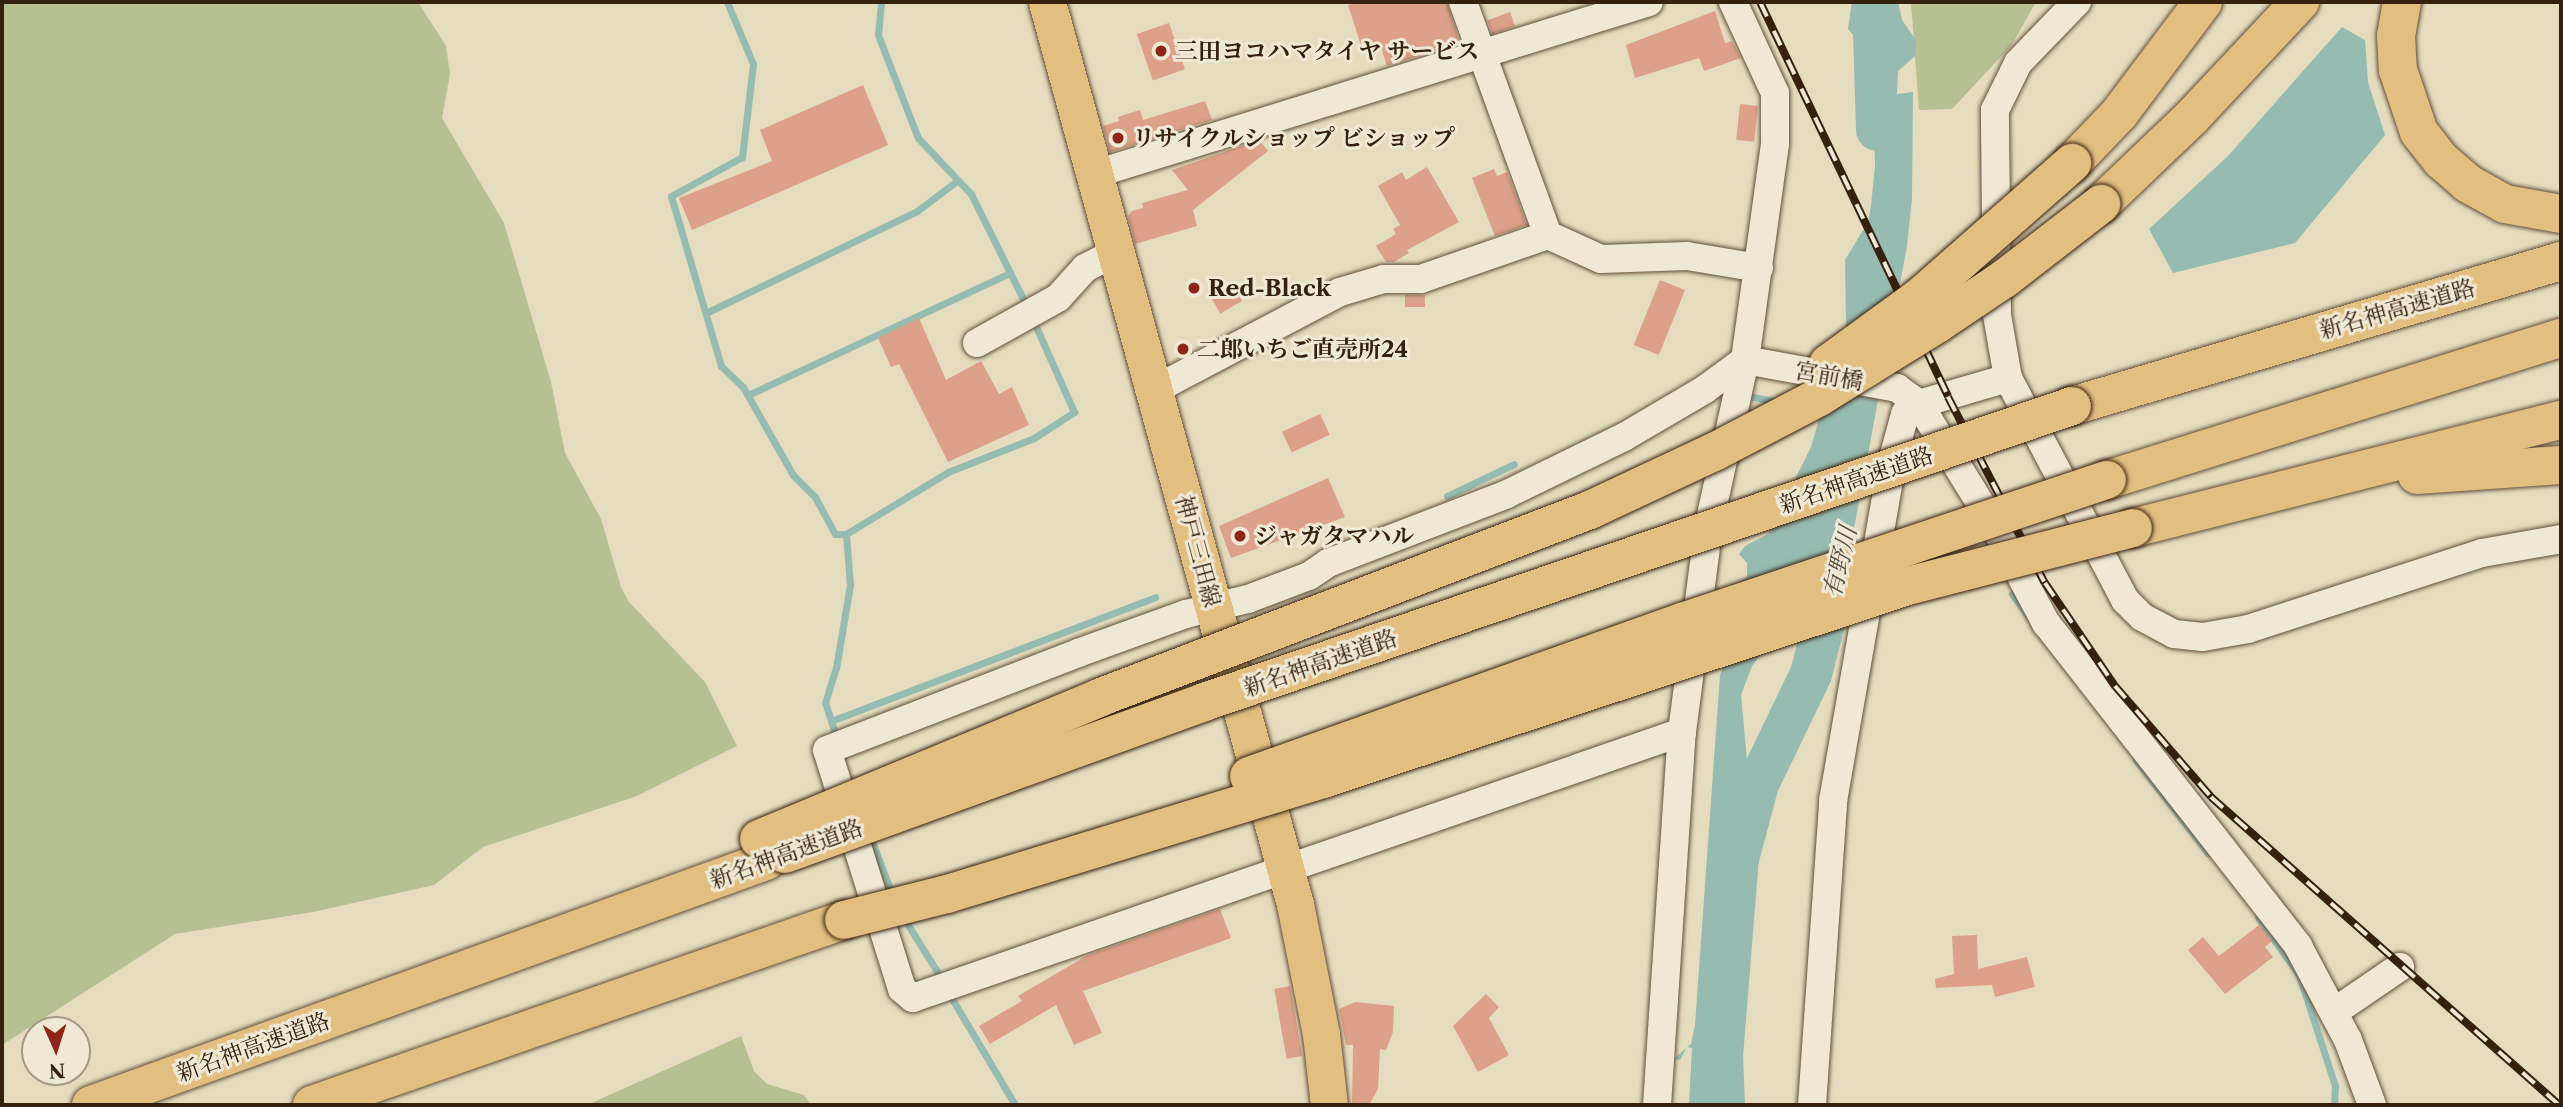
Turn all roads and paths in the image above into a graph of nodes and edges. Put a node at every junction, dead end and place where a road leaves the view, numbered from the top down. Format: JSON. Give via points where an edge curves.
{"nodes":[{"id":1,"x":1047,"y":2,"type":"edge"},
{"id":2,"x":1463,"y":2,"type":"edge"},
{"id":3,"x":1649,"y":2,"type":"edge"},
{"id":4,"x":1733,"y":2,"type":"edge"},
{"id":5,"x":2077,"y":2,"type":"edge"},
{"id":6,"x":2203,"y":2,"type":"edge"},
{"id":7,"x":2300,"y":2,"type":"edge"},
{"id":8,"x":2402,"y":2,"type":"edge"},
{"id":9,"x":1604,"y":9,"type":"edge"},
{"id":10,"x":1482,"y":55,"type":"junction"},
{"id":11,"x":1095,"y":174,"type":"junction"},
{"id":12,"x":2561,"y":215,"type":"edge"},
{"id":13,"x":1548,"y":235,"type":"junction"},
{"id":14,"x":1117,"y":252,"type":"junction"},
{"id":15,"x":2561,"y":261,"type":"edge"},
{"id":16,"x":1759,"y":268,"type":"junction"},
{"id":17,"x":2561,"y":338,"type":"edge"},
{"id":18,"x":977,"y":343,"type":"dead end"},
{"id":19,"x":1753,"y":361,"type":"junction"},
{"id":20,"x":2008,"y":378,"type":"junction"},
{"id":21,"x":1154,"y":390,"type":"junction"},
{"id":22,"x":1908,"y":396,"type":"junction"},
{"id":23,"x":2561,"y":420,"type":"edge"},
{"id":24,"x":2561,"y":465,"type":"edge"},
{"id":25,"x":1590,"y":510,"type":"junction"},
{"id":26,"x":2133,"y":528,"type":"junction"},
{"id":27,"x":2561,"y":538,"type":"edge"},
{"id":28,"x":1214,"y":608,"type":"junction"},
{"id":29,"x":1682,"y":732,"type":"junction"},
{"id":30,"x":762,"y":850,"type":"junction"},
{"id":31,"x":1285,"y":870,"type":"junction"},
{"id":32,"x":844,"y":920,"type":"junction"},
{"id":33,"x":2400,"y":967,"type":"dead end"},
{"id":34,"x":2334,"y":1012,"type":"junction"},
{"id":35,"x":91,"y":1105,"type":"edge"},
{"id":36,"x":312,"y":1105,"type":"edge"},
{"id":37,"x":1329,"y":1105,"type":"edge"},
{"id":38,"x":1657,"y":1105,"type":"edge"},
{"id":39,"x":1812,"y":1105,"type":"edge"},
{"id":40,"x":2372,"y":1105,"type":"edge"}],
"edges":[{"from":1,"to":11,"type":"main road","name":"神戸三田線"},
{"from":2,"to":10,"type":"street"},
{"from":3,"to":9,"type":"street"},
{"from":4,"to":16,"type":"street","via":[[1774,93],[1775,144]]},
{"from":5,"to":20,"type":"street","via":[[2018,63],[1995,110],[1997,316]]},
{"from":6,"to":25,"type":"highway","bridge":true,"via":[[2127,105],[2072,163],[1920,297],[1834,360]]},
{"from":7,"to":25,"type":"highway","bridge":true,"via":[[2192,117],[2101,204],[2004,279],[1819,397]]},
{"from":8,"to":12,"type":"highway","via":[[2396,35],[2398,70],[2419,132],[2467,183],[2505,204]]},
{"from":9,"to":10,"type":"street"},
{"from":10,"to":11,"type":"street"},
{"from":10,"to":13,"type":"street"},
{"from":11,"to":14,"type":"main road","name":"神戸三田線"},
{"from":13,"to":16,"type":"street","via":[[1601,259],[1686,256]]},
{"from":13,"to":21,"type":"street","via":[[1421,279],[1384,279],[1340,292]]},
{"from":14,"to":18,"type":"street","via":[[1085,268],[1058,298]]},
{"from":14,"to":21,"type":"main road","name":"神戸三田線"},
{"from":15,"to":30,"type":"highway","name":"新名神高速道路","bridge":true,"via":[[2073,406]]},
{"from":16,"to":19,"type":"street"},
{"from":17,"to":32,"type":"highway","bridge":true,"via":[[2107,480],[1682,622]]},
{"from":19,"to":22,"type":"street","name":"宮前橋"},
{"from":19,"to":28,"type":"street","via":[[1624,437],[1505,495],[1328,563],[1310,576]]},
{"from":19,"to":29,"type":"street","via":[[1709,524]]},
{"from":20,"to":22,"type":"street"},
{"from":20,"to":27,"type":"street","via":[[2125,600],[2142,617],[2174,634],[2203,637],[2248,629],[2482,553]]},
{"from":21,"to":28,"type":"main road","name":"神戸三田線"},
{"from":22,"to":34,"type":"street","via":[[2046,623],[2161,775],[2280,920]]},
{"from":22,"to":39,"type":"street","via":[[1833,801]]},
{"from":23,"to":26,"type":"highway"},
{"from":24,"to":26,"type":"highway","via":[[2457,470],[2374,481]]},
{"from":25,"to":30,"type":"highway","bridge":true,"via":[[1101,697]]},
{"from":26,"to":32,"type":"highway","bridge":true,"via":[[1911,585],[1323,779],[947,894]]},
{"from":28,"to":31,"type":"main road","name":"神戸三田線"},
{"from":28,"to":31,"type":"street","via":[[1078,653],[827,750],[902,989],[913,998]]},
{"from":29,"to":31,"type":"street"},
{"from":29,"to":38,"type":"street"},
{"from":30,"to":35,"type":"highway","name":"新名神高速道路"},
{"from":31,"to":37,"type":"main road","name":"神戸三田線","via":[[1321,1034]]},
{"from":32,"to":36,"type":"highway"},
{"from":33,"to":34,"type":"street"},
{"from":34,"to":40,"type":"street"}]}
